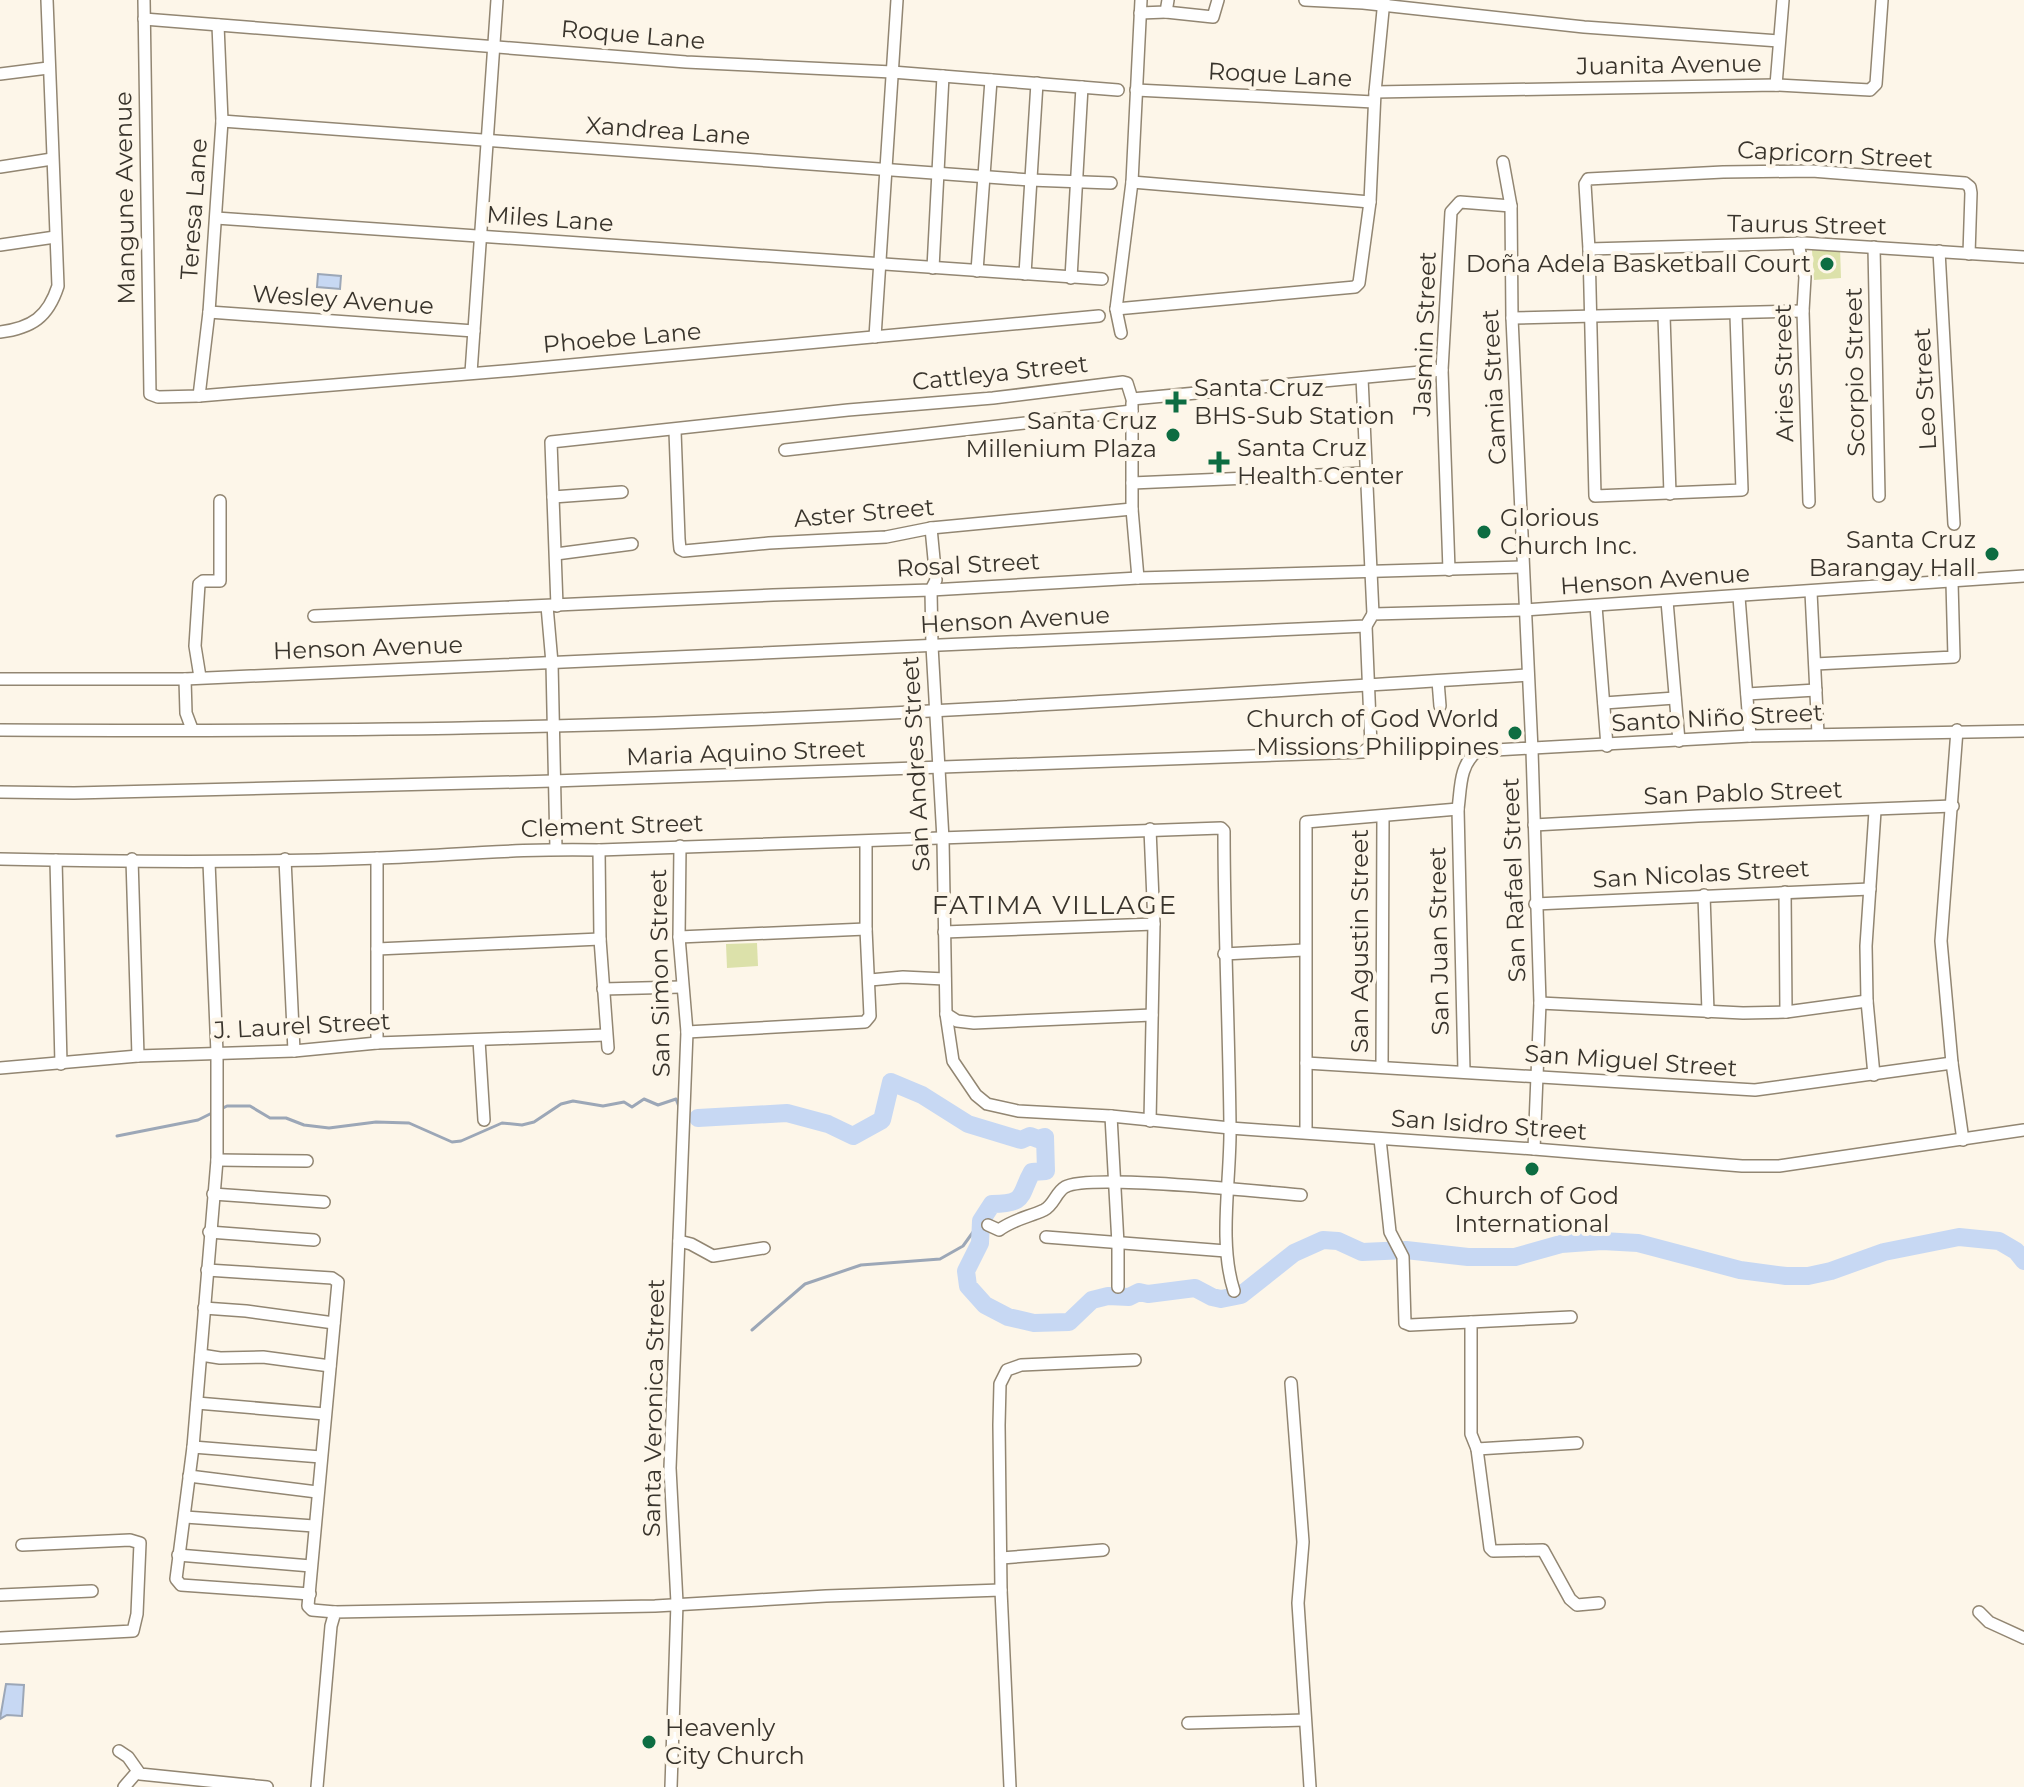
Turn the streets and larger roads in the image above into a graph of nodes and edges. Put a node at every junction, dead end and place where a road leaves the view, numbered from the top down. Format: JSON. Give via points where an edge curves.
{"nodes":[{"id":1,"x":47,"y":0,"type":"edge"},
{"id":2,"x":144,"y":0,"type":"edge"},
{"id":3,"x":497,"y":0,"type":"edge"},
{"id":4,"x":897,"y":0,"type":"edge"},
{"id":5,"x":1218,"y":0,"type":"edge"},
{"id":6,"x":1305,"y":0,"type":"edge"},
{"id":7,"x":1783,"y":0,"type":"edge"},
{"id":8,"x":1882,"y":0,"type":"edge"},
{"id":9,"x":1384,"y":3,"type":"edge"},
{"id":10,"x":1141,"y":6,"type":"edge"},
{"id":11,"x":1167,"y":6,"type":"edge"},
{"id":12,"x":144,"y":19,"type":"junction"},
{"id":13,"x":218,"y":25,"type":"junction"},
{"id":14,"x":1779,"y":41,"type":"junction"},
{"id":15,"x":494,"y":45,"type":"junction"},
{"id":16,"x":48,"y":68,"type":"junction"},
{"id":17,"x":892,"y":72,"type":"junction"},
{"id":18,"x":0,"y":74,"type":"edge"},
{"id":19,"x":943,"y":76,"type":"junction"},
{"id":20,"x":991,"y":80,"type":"junction"},
{"id":21,"x":1037,"y":83,"type":"junction"},
{"id":22,"x":1776,"y":85,"type":"junction"},
{"id":23,"x":1082,"y":87,"type":"junction"},
{"id":24,"x":1118,"y":90,"type":"dead end"},
{"id":25,"x":1136,"y":90,"type":"junction"},
{"id":26,"x":1374,"y":97,"type":"junction"},
{"id":27,"x":222,"y":121,"type":"junction"},
{"id":28,"x":487,"y":140,"type":"junction"},
{"id":29,"x":52,"y":159,"type":"junction"},
{"id":30,"x":1503,"y":162,"type":"dead end"},
{"id":31,"x":0,"y":167,"type":"edge"},
{"id":32,"x":886,"y":169,"type":"junction"},
{"id":33,"x":937,"y":173,"type":"junction"},
{"id":34,"x":983,"y":176,"type":"junction"},
{"id":35,"x":1030,"y":180,"type":"junction"},
{"id":36,"x":1077,"y":181,"type":"junction"},
{"id":37,"x":1132,"y":182,"type":"junction"},
{"id":38,"x":1111,"y":183,"type":"dead end"},
{"id":39,"x":1370,"y":202,"type":"junction"},
{"id":40,"x":1511,"y":206,"type":"junction"},
{"id":41,"x":216,"y":218,"type":"junction"},
{"id":42,"x":480,"y":236,"type":"junction"},
{"id":43,"x":55,"y":237,"type":"junction"},
{"id":44,"x":1798,"y":243,"type":"junction"},
{"id":45,"x":0,"y":245,"type":"edge"},
{"id":46,"x":1874,"y":247,"type":"junction"},
{"id":47,"x":1589,"y":249,"type":"junction"},
{"id":48,"x":1939,"y":251,"type":"junction"},
{"id":49,"x":1969,"y":254,"type":"junction"},
{"id":50,"x":2024,"y":257,"type":"edge"},
{"id":51,"x":880,"y":264,"type":"junction"},
{"id":52,"x":933,"y":268,"type":"junction"},
{"id":53,"x":977,"y":271,"type":"junction"},
{"id":54,"x":1025,"y":274,"type":"junction"},
{"id":55,"x":1071,"y":278,"type":"junction"},
{"id":56,"x":1102,"y":279,"type":"dead end"},
{"id":57,"x":1116,"y":309,"type":"junction"},
{"id":58,"x":1803,"y":311,"type":"junction"},
{"id":59,"x":209,"y":312,"type":"junction"},
{"id":60,"x":1736,"y":315,"type":"junction"},
{"id":61,"x":1099,"y":316,"type":"dead end"},
{"id":62,"x":1591,"y":316,"type":"junction"},
{"id":63,"x":1664,"y":316,"type":"junction"},
{"id":64,"x":1512,"y":318,"type":"junction"},
{"id":65,"x":474,"y":331,"type":"junction"},
{"id":66,"x":0,"y":332,"type":"edge"},
{"id":67,"x":1121,"y":333,"type":"dead end"},
{"id":68,"x":875,"y":337,"type":"junction"},
{"id":69,"x":1442,"y":370,"type":"junction"},
{"id":70,"x":471,"y":373,"type":"junction"},
{"id":71,"x":1362,"y":378,"type":"junction"},
{"id":72,"x":150,"y":394,"type":"joint"},
{"id":73,"x":199,"y":396,"type":"junction"},
{"id":74,"x":1132,"y":405,"type":"junction"},
{"id":75,"x":675,"y":431,"type":"junction"},
{"id":76,"x":785,"y":450,"type":"dead end"},
{"id":77,"x":1365,"y":473,"type":"junction"},
{"id":78,"x":1132,"y":483,"type":"junction"},
{"id":79,"x":622,"y":492,"type":"dead end"},
{"id":80,"x":1670,"y":494,"type":"junction"},
{"id":81,"x":1879,"y":496,"type":"dead end"},
{"id":82,"x":553,"y":497,"type":"junction"},
{"id":83,"x":220,"y":501,"type":"dead end"},
{"id":84,"x":1809,"y":502,"type":"dead end"},
{"id":85,"x":1132,"y":509,"type":"junction"},
{"id":86,"x":1954,"y":524,"type":"dead end"},
{"id":87,"x":931,"y":528,"type":"junction"},
{"id":88,"x":632,"y":544,"type":"dead end"},
{"id":89,"x":556,"y":554,"type":"junction"},
{"id":90,"x":1522,"y":567,"type":"junction"},
{"id":91,"x":1449,"y":570,"type":"junction"},
{"id":92,"x":1369,"y":571,"type":"junction"},
{"id":93,"x":2024,"y":576,"type":"edge"},
{"id":94,"x":1138,"y":578,"type":"junction"},
{"id":95,"x":1952,"y":582,"type":"junction"},
{"id":96,"x":931,"y":590,"type":"junction"},
{"id":97,"x":1811,"y":592,"type":"junction"},
{"id":98,"x":1739,"y":597,"type":"junction"},
{"id":99,"x":1667,"y":601,"type":"junction"},
{"id":100,"x":552,"y":606,"type":"junction"},
{"id":101,"x":1596,"y":606,"type":"junction"},
{"id":102,"x":1524,"y":610,"type":"junction"},
{"id":103,"x":1373,"y":614,"type":"junction"},
{"id":104,"x":314,"y":616,"type":"dead end"},
{"id":105,"x":1366,"y":626,"type":"junction"},
{"id":106,"x":932,"y":646,"type":"junction"},
{"id":107,"x":552,"y":663,"type":"junction"},
{"id":108,"x":1815,"y":664,"type":"junction"},
{"id":109,"x":1528,"y":675,"type":"junction"},
{"id":110,"x":200,"y":677,"type":"junction"},
{"id":111,"x":0,"y":679,"type":"edge"},
{"id":112,"x":185,"y":679,"type":"junction"},
{"id":113,"x":1438,"y":681,"type":"junction"},
{"id":114,"x":1370,"y":685,"type":"junction"},
{"id":115,"x":1816,"y":690,"type":"junction"},
{"id":116,"x":1747,"y":694,"type":"junction"},
{"id":117,"x":1675,"y":698,"type":"junction"},
{"id":118,"x":1604,"y":703,"type":"junction"},
{"id":119,"x":1440,"y":706,"type":"dead end"},
{"id":120,"x":935,"y":711,"type":"junction"},
{"id":121,"x":554,"y":726,"type":"junction"},
{"id":122,"x":192,"y":729,"type":"junction"},
{"id":123,"x":0,"y":730,"type":"edge"},
{"id":124,"x":1957,"y":730,"type":"junction"},
{"id":125,"x":2024,"y":731,"type":"edge"},
{"id":126,"x":1818,"y":734,"type":"junction"},
{"id":127,"x":1750,"y":736,"type":"junction"},
{"id":128,"x":1679,"y":741,"type":"junction"},
{"id":129,"x":1607,"y":746,"type":"junction"},
{"id":130,"x":1532,"y":750,"type":"junction"},
{"id":131,"x":938,"y":769,"type":"junction"},
{"id":132,"x":553,"y":781,"type":"junction"},
{"id":133,"x":0,"y":792,"type":"edge"},
{"id":134,"x":1953,"y":806,"type":"junction"},
{"id":135,"x":1458,"y":809,"type":"junction"},
{"id":136,"x":1875,"y":811,"type":"junction"},
{"id":137,"x":1383,"y":816,"type":"junction"},
{"id":138,"x":1534,"y":825,"type":"junction"},
{"id":139,"x":1150,"y":829,"type":"junction"},
{"id":140,"x":943,"y":839,"type":"junction"},
{"id":141,"x":866,"y":842,"type":"junction"},
{"id":142,"x":680,"y":846,"type":"junction"},
{"id":143,"x":556,"y":849,"type":"junction"},
{"id":144,"x":599,"y":850,"type":"junction"},
{"id":145,"x":377,"y":858,"type":"junction"},
{"id":146,"x":0,"y":859,"type":"edge"},
{"id":147,"x":132,"y":859,"type":"junction"},
{"id":148,"x":285,"y":859,"type":"junction"},
{"id":149,"x":56,"y":860,"type":"junction"},
{"id":150,"x":209,"y":862,"type":"junction"},
{"id":151,"x":1870,"y":889,"type":"junction"},
{"id":152,"x":1785,"y":892,"type":"junction"},
{"id":153,"x":1704,"y":895,"type":"junction"},
{"id":154,"x":1535,"y":904,"type":"junction"},
{"id":155,"x":1154,"y":924,"type":"junction"},
{"id":156,"x":866,"y":929,"type":"junction"},
{"id":157,"x":944,"y":932,"type":"junction"},
{"id":158,"x":679,"y":937,"type":"junction"},
{"id":159,"x":600,"y":939,"type":"junction"},
{"id":160,"x":377,"y":949,"type":"junction"},
{"id":161,"x":1304,"y":950,"type":"junction"},
{"id":162,"x":1224,"y":954,"type":"junction"},
{"id":163,"x":945,"y":979,"type":"junction"},
{"id":164,"x":870,"y":980,"type":"junction"},
{"id":165,"x":681,"y":987,"type":"junction"},
{"id":166,"x":603,"y":989,"type":"junction"},
{"id":167,"x":1867,"y":1001,"type":"junction"},
{"id":168,"x":1540,"y":1003,"type":"junction"},
{"id":169,"x":1708,"y":1012,"type":"junction"},
{"id":170,"x":1786,"y":1012,"type":"junction"},
{"id":171,"x":946,"y":1014,"type":"junction"},
{"id":172,"x":1152,"y":1015,"type":"junction"},
{"id":173,"x":687,"y":1032,"type":"junction"},
{"id":174,"x":606,"y":1035,"type":"junction"},
{"id":175,"x":479,"y":1040,"type":"junction"},
{"id":176,"x":377,"y":1043,"type":"junction"},
{"id":177,"x":608,"y":1048,"type":"dead end"},
{"id":178,"x":294,"y":1051,"type":"junction"},
{"id":179,"x":217,"y":1053,"type":"junction"},
{"id":180,"x":138,"y":1056,"type":"junction"},
{"id":181,"x":1306,"y":1063,"type":"junction"},
{"id":182,"x":1952,"y":1063,"type":"junction"},
{"id":183,"x":61,"y":1064,"type":"junction"},
{"id":184,"x":1382,"y":1066,"type":"junction"},
{"id":185,"x":0,"y":1068,"type":"edge"},
{"id":186,"x":1464,"y":1071,"type":"junction"},
{"id":187,"x":1874,"y":1075,"type":"junction"},
{"id":188,"x":962,"y":1076,"type":"joint"},
{"id":189,"x":1537,"y":1078,"type":"junction"},
{"id":190,"x":1111,"y":1116,"type":"junction"},
{"id":191,"x":484,"y":1120,"type":"dead end"},
{"id":192,"x":1150,"y":1121,"type":"junction"},
{"id":193,"x":682,"y":1125,"type":"joint"},
{"id":194,"x":1230,"y":1128,"type":"junction"},
{"id":195,"x":2024,"y":1130,"type":"edge"},
{"id":196,"x":1306,"y":1132,"type":"junction"},
{"id":197,"x":1380,"y":1139,"type":"junction"},
{"id":198,"x":1963,"y":1140,"type":"junction"},
{"id":199,"x":1534,"y":1149,"type":"junction"},
{"id":200,"x":217,"y":1160,"type":"junction"},
{"id":201,"x":307,"y":1161,"type":"dead end"},
{"id":202,"x":1114,"y":1181,"type":"junction"},
{"id":203,"x":1228,"y":1190,"type":"junction"},
{"id":204,"x":213,"y":1194,"type":"junction"},
{"id":205,"x":1301,"y":1195,"type":"dead end"},
{"id":206,"x":324,"y":1202,"type":"dead end"},
{"id":207,"x":988,"y":1225,"type":"dead end"},
{"id":208,"x":209,"y":1232,"type":"junction"},
{"id":209,"x":1046,"y":1237,"type":"dead end"},
{"id":210,"x":314,"y":1240,"type":"dead end"},
{"id":211,"x":679,"y":1241,"type":"junction"},
{"id":212,"x":1118,"y":1244,"type":"junction"},
{"id":213,"x":764,"y":1248,"type":"dead end"},
{"id":214,"x":1226,"y":1251,"type":"junction"},
{"id":215,"x":207,"y":1270,"type":"junction"},
{"id":216,"x":1118,"y":1287,"type":"dead end"},
{"id":217,"x":1234,"y":1291,"type":"dead end"},
{"id":218,"x":204,"y":1308,"type":"junction"},
{"id":219,"x":1571,"y":1317,"type":"dead end"},
{"id":220,"x":1471,"y":1322,"type":"junction"},
{"id":221,"x":334,"y":1323,"type":"junction"},
{"id":222,"x":201,"y":1355,"type":"junction"},
{"id":223,"x":1135,"y":1360,"type":"dead end"},
{"id":224,"x":330,"y":1366,"type":"junction"},
{"id":225,"x":1291,"y":1383,"type":"dead end"},
{"id":226,"x":197,"y":1403,"type":"junction"},
{"id":227,"x":325,"y":1414,"type":"junction"},
{"id":228,"x":1577,"y":1443,"type":"dead end"},
{"id":229,"x":193,"y":1447,"type":"junction"},
{"id":230,"x":1477,"y":1449,"type":"junction"},
{"id":231,"x":321,"y":1457,"type":"junction"},
{"id":232,"x":189,"y":1476,"type":"junction"},
{"id":233,"x":317,"y":1492,"type":"junction"},
{"id":234,"x":185,"y":1517,"type":"junction"},
{"id":235,"x":314,"y":1526,"type":"junction"},
{"id":236,"x":22,"y":1545,"type":"dead end"},
{"id":237,"x":1103,"y":1550,"type":"dead end"},
{"id":238,"x":178,"y":1555,"type":"junction"},
{"id":239,"x":1001,"y":1558,"type":"junction"},
{"id":240,"x":311,"y":1566,"type":"junction"},
{"id":241,"x":1001,"y":1590,"type":"junction"},
{"id":242,"x":92,"y":1591,"type":"dead end"},
{"id":243,"x":310,"y":1594,"type":"junction"},
{"id":244,"x":0,"y":1595,"type":"edge"},
{"id":245,"x":677,"y":1603,"type":"junction"},
{"id":246,"x":1599,"y":1603,"type":"dead end"},
{"id":247,"x":335,"y":1612,"type":"junction"},
{"id":248,"x":1979,"y":1612,"type":"dead end"},
{"id":249,"x":0,"y":1638,"type":"edge"},
{"id":250,"x":2024,"y":1638,"type":"edge"},
{"id":251,"x":1305,"y":1720,"type":"junction"},
{"id":252,"x":1188,"y":1723,"type":"dead end"},
{"id":253,"x":119,"y":1751,"type":"dead end"},
{"id":254,"x":137,"y":1772,"type":"junction"},
{"id":255,"x":124,"y":1787,"type":"edge"},
{"id":256,"x":267,"y":1787,"type":"edge"},
{"id":257,"x":317,"y":1787,"type":"edge"},
{"id":258,"x":671,"y":1787,"type":"edge"},
{"id":259,"x":1010,"y":1787,"type":"edge"},
{"id":260,"x":1310,"y":1787,"type":"edge"}],
"edges":[{"from":1,"to":16,"type":"street"},
{"from":2,"to":12,"type":"street","name":"Mangune Avenue"},
{"from":3,"to":15,"type":"street"},
{"from":4,"to":17,"type":"street"},
{"from":5,"to":11,"type":"street","via":[[1213,17]]},
{"from":6,"to":9,"type":"street"},
{"from":7,"to":14,"type":"street"},
{"from":8,"to":22,"type":"street","name":"Juanita Avenue","via":[[1874,88]]},
{"from":9,"to":14,"type":"street","via":[[1584,27]]},
{"from":9,"to":26,"type":"street"},
{"from":10,"to":11,"type":"street"},
{"from":10,"to":25,"type":"street"},
{"from":12,"to":13,"type":"street","name":"Roque Lane"},
{"from":12,"to":72,"type":"street","name":"Mangune Avenue"},
{"from":13,"to":15,"type":"street","name":"Roque Lane"},
{"from":13,"to":27,"type":"street","name":"Teresa Lane"},
{"from":14,"to":22,"type":"street"},
{"from":15,"to":17,"type":"street","name":"Roque Lane"},
{"from":15,"to":28,"type":"street"},
{"from":16,"to":18,"type":"street"},
{"from":16,"to":29,"type":"street"},
{"from":17,"to":19,"type":"street","name":"Roque Lane"},
{"from":17,"to":32,"type":"street"},
{"from":19,"to":20,"type":"street","name":"Roque Lane"},
{"from":19,"to":33,"type":"street"},
{"from":20,"to":21,"type":"street","name":"Roque Lane"},
{"from":20,"to":34,"type":"street"},
{"from":21,"to":23,"type":"street","name":"Roque Lane"},
{"from":21,"to":35,"type":"street"},
{"from":22,"to":26,"type":"street","name":"Juanita Avenue"},
{"from":23,"to":24,"type":"street","name":"Roque Lane"},
{"from":23,"to":36,"type":"street"},
{"from":25,"to":26,"type":"street","name":"Roque Lane"},
{"from":25,"to":37,"type":"street"},
{"from":26,"to":39,"type":"street"},
{"from":27,"to":28,"type":"street","name":"Xandrea Lane"},
{"from":27,"to":41,"type":"street","name":"Teresa Lane"},
{"from":28,"to":32,"type":"street","name":"Xandrea Lane"},
{"from":28,"to":42,"type":"street"},
{"from":29,"to":31,"type":"street"},
{"from":29,"to":43,"type":"street"},
{"from":30,"to":40,"type":"street","name":"Camia Street"},
{"from":32,"to":33,"type":"street","name":"Xandrea Lane"},
{"from":32,"to":51,"type":"street"},
{"from":33,"to":34,"type":"street","name":"Xandrea Lane"},
{"from":33,"to":52,"type":"street"},
{"from":34,"to":35,"type":"street","name":"Xandrea Lane"},
{"from":34,"to":53,"type":"street"},
{"from":35,"to":36,"type":"street","name":"Xandrea Lane"},
{"from":35,"to":54,"type":"street"},
{"from":36,"to":38,"type":"street","name":"Xandrea Lane"},
{"from":36,"to":55,"type":"street"},
{"from":37,"to":39,"type":"street"},
{"from":37,"to":57,"type":"street"},
{"from":39,"to":57,"type":"street","via":[[1362,277],[1355,287]]},
{"from":40,"to":64,"type":"street","name":"Camia Street"},
{"from":40,"to":69,"type":"street","name":"Jasmin Street","via":[[1460,202],[1451,212]]},
{"from":41,"to":42,"type":"street","name":"Miles Lane"},
{"from":41,"to":59,"type":"street","name":"Teresa Lane"},
{"from":42,"to":51,"type":"street","name":"Miles Lane"},
{"from":42,"to":65,"type":"street"},
{"from":43,"to":45,"type":"street"},
{"from":43,"to":66,"type":"street","via":[[58,286],[53,304],[32,323]]},
{"from":44,"to":46,"type":"street","name":"Taurus Street"},
{"from":44,"to":47,"type":"street","name":"Taurus Street"},
{"from":44,"to":58,"type":"street","name":"Aries Street","via":[[1805,277]]},
{"from":46,"to":48,"type":"street","name":"Taurus Street"},
{"from":46,"to":81,"type":"street","name":"Scorpio Street"},
{"from":47,"to":49,"type":"street","name":"Capricorn Street","via":[[1588,179],[1799,170],[1965,183],[1971,193]]},
{"from":47,"to":62,"type":"street"},
{"from":48,"to":49,"type":"street","name":"Taurus Street"},
{"from":48,"to":86,"type":"street","name":"Leo Street"},
{"from":49,"to":50,"type":"street","name":"Taurus Street"},
{"from":51,"to":52,"type":"street","name":"Miles Lane"},
{"from":51,"to":68,"type":"street"},
{"from":52,"to":53,"type":"street","name":"Miles Lane"},
{"from":53,"to":54,"type":"street","name":"Miles Lane"},
{"from":54,"to":55,"type":"street","name":"Miles Lane"},
{"from":55,"to":56,"type":"street","name":"Miles Lane"},
{"from":57,"to":67,"type":"street"},
{"from":58,"to":60,"type":"street"},
{"from":58,"to":84,"type":"street","name":"Aries Street"},
{"from":59,"to":65,"type":"street","name":"Wesley Avenue"},
{"from":59,"to":73,"type":"street","name":"Teresa Lane"},
{"from":60,"to":63,"type":"street"},
{"from":60,"to":80,"type":"street","via":[[1742,490]]},
{"from":61,"to":68,"type":"street","name":"Phoebe Lane"},
{"from":62,"to":63,"type":"street"},
{"from":62,"to":64,"type":"street"},
{"from":62,"to":80,"type":"street","via":[[1595,496]]},
{"from":63,"to":80,"type":"street"},
{"from":64,"to":90,"type":"street","name":"Camia Street"},
{"from":65,"to":70,"type":"street"},
{"from":68,"to":70,"type":"street","name":"Phoebe Lane"},
{"from":69,"to":71,"type":"street"},
{"from":69,"to":91,"type":"street","name":"Jasmin Street"},
{"from":70,"to":73,"type":"street","name":"Phoebe Lane"},
{"from":71,"to":74,"type":"street"},
{"from":71,"to":77,"type":"street"},
{"from":72,"to":73,"type":"street","name":"Phoebe Lane"},
{"from":74,"to":75,"type":"street","name":"Cattleya Street","via":[[1123,382]]},
{"from":74,"to":76,"type":"street"},
{"from":74,"to":78,"type":"street"},
{"from":75,"to":82,"type":"street","name":"Cattleya Street","via":[[551,442]]},
{"from":75,"to":87,"type":"street","name":"Aster Street","via":[[679,539],[684,551],[886,537]]},
{"from":77,"to":78,"type":"street"},
{"from":77,"to":92,"type":"street"},
{"from":78,"to":85,"type":"street"},
{"from":79,"to":82,"type":"street"},
{"from":82,"to":89,"type":"street"},
{"from":83,"to":110,"type":"street","via":[[220,581],[199,584],[195,646]]},
{"from":85,"to":87,"type":"street","name":"Aster Street"},
{"from":85,"to":94,"type":"street"},
{"from":87,"to":96,"type":"street","name":"San Andres Street","via":[[936,580]]},
{"from":88,"to":89,"type":"street"},
{"from":89,"to":100,"type":"street"},
{"from":90,"to":91,"type":"street","name":"Rosal Street"},
{"from":90,"to":102,"type":"street","name":"Camia Street"},
{"from":91,"to":92,"type":"street","name":"Rosal Street"},
{"from":92,"to":94,"type":"street","name":"Rosal Street"},
{"from":92,"to":103,"type":"street"},
{"from":93,"to":95,"type":"street","name":"Henson Avenue"},
{"from":94,"to":96,"type":"street","name":"Rosal Street"},
{"from":95,"to":97,"type":"street","name":"Henson Avenue"},
{"from":95,"to":108,"type":"street","via":[[1954,657]]},
{"from":96,"to":100,"type":"street","name":"Rosal Street"},
{"from":96,"to":106,"type":"street","name":"San Andres Street"},
{"from":97,"to":98,"type":"street","name":"Henson Avenue"},
{"from":97,"to":108,"type":"street"},
{"from":98,"to":99,"type":"street","name":"Henson Avenue"},
{"from":98,"to":116,"type":"street"},
{"from":99,"to":101,"type":"street","name":"Henson Avenue"},
{"from":99,"to":117,"type":"street"},
{"from":100,"to":104,"type":"street","name":"Rosal Street"},
{"from":100,"to":107,"type":"street"},
{"from":101,"to":102,"type":"street","name":"Henson Avenue"},
{"from":101,"to":118,"type":"street"},
{"from":102,"to":103,"type":"street","name":"Henson Avenue"},
{"from":102,"to":109,"type":"street","name":"San Rafael Street"},
{"from":103,"to":105,"type":"street"},
{"from":105,"to":106,"type":"street","name":"Henson Avenue"},
{"from":105,"to":114,"type":"street","name":"Maria Aquino Street"},
{"from":106,"to":107,"type":"street","name":"Henson Avenue"},
{"from":106,"to":120,"type":"street","name":"San Andres Street"},
{"from":107,"to":110,"type":"street","name":"Henson Avenue"},
{"from":107,"to":121,"type":"street"},
{"from":108,"to":115,"type":"street"},
{"from":109,"to":113,"type":"street"},
{"from":109,"to":130,"type":"street","name":"San Rafael Street"},
{"from":110,"to":112,"type":"street","name":"Henson Avenue"},
{"from":111,"to":112,"type":"street","name":"Henson Avenue"},
{"from":112,"to":122,"type":"street"},
{"from":113,"to":114,"type":"street"},
{"from":113,"to":119,"type":"street"},
{"from":114,"to":120,"type":"street"},
{"from":114,"to":131,"type":"street","name":"Maria Aquino Street","via":[[1371,746],[1363,752]]},
{"from":115,"to":116,"type":"street"},
{"from":115,"to":126,"type":"street"},
{"from":116,"to":127,"type":"street"},
{"from":117,"to":118,"type":"street"},
{"from":117,"to":128,"type":"street"},
{"from":118,"to":129,"type":"street"},
{"from":120,"to":121,"type":"street"},
{"from":120,"to":131,"type":"street","name":"San Andres Street"},
{"from":121,"to":122,"type":"street"},
{"from":121,"to":132,"type":"street"},
{"from":122,"to":123,"type":"street"},
{"from":124,"to":125,"type":"street","name":"Santo Niño Street"},
{"from":124,"to":126,"type":"street","name":"Santo Niño Street"},
{"from":124,"to":134,"type":"street"},
{"from":126,"to":127,"type":"street","name":"Santo Niño Street"},
{"from":127,"to":128,"type":"street","name":"Santo Niño Street"},
{"from":128,"to":129,"type":"street","name":"Santo Niño Street"},
{"from":129,"to":130,"type":"street","name":"Santo Niño Street"},
{"from":130,"to":135,"type":"street","name":"Santo Niño Street","via":[[1477,751],[1463,768]]},
{"from":130,"to":138,"type":"street","name":"San Rafael Street"},
{"from":131,"to":132,"type":"street","name":"Maria Aquino Street"},
{"from":131,"to":140,"type":"street","name":"San Andres Street"},
{"from":132,"to":133,"type":"street","name":"Maria Aquino Street"},
{"from":132,"to":143,"type":"street"},
{"from":134,"to":136,"type":"street","name":"San Pablo Street"},
{"from":134,"to":182,"type":"street","via":[[1941,941]]},
{"from":135,"to":137,"type":"street"},
{"from":135,"to":186,"type":"street","name":"San Juan Street"},
{"from":136,"to":138,"type":"street","name":"San Pablo Street"},
{"from":136,"to":151,"type":"street"},
{"from":137,"to":161,"type":"street","via":[[1306,822]]},
{"from":137,"to":184,"type":"street","name":"San Agustin Street"},
{"from":138,"to":154,"type":"street","name":"San Rafael Street"},
{"from":139,"to":140,"type":"street","name":"Clement Street"},
{"from":139,"to":155,"type":"street"},
{"from":139,"to":162,"type":"street","name":"Clement Street","via":[[1224,831]]},
{"from":140,"to":141,"type":"street","name":"Clement Street"},
{"from":140,"to":157,"type":"street","name":"San Andres Street"},
{"from":141,"to":142,"type":"street","name":"Clement Street"},
{"from":141,"to":156,"type":"street"},
{"from":142,"to":144,"type":"street","name":"Clement Street"},
{"from":142,"to":158,"type":"street","name":"San Simon Street"},
{"from":143,"to":144,"type":"street","name":"Clement Street"},
{"from":143,"to":145,"type":"street","name":"Clement Street"},
{"from":144,"to":159,"type":"street"},
{"from":145,"to":148,"type":"street","name":"Clement Street"},
{"from":145,"to":160,"type":"street"},
{"from":146,"to":149,"type":"street","name":"Clement Street"},
{"from":147,"to":149,"type":"street","name":"Clement Street"},
{"from":147,"to":150,"type":"street","name":"Clement Street"},
{"from":147,"to":180,"type":"street"},
{"from":148,"to":150,"type":"street","name":"Clement Street"},
{"from":148,"to":178,"type":"street"},
{"from":149,"to":183,"type":"street"},
{"from":150,"to":179,"type":"street"},
{"from":151,"to":152,"type":"street","name":"San Nicolas Street"},
{"from":151,"to":167,"type":"street"},
{"from":152,"to":153,"type":"street","name":"San Nicolas Street"},
{"from":152,"to":170,"type":"street"},
{"from":153,"to":154,"type":"street","name":"San Nicolas Street"},
{"from":153,"to":169,"type":"street"},
{"from":154,"to":168,"type":"street","name":"San Rafael Street"},
{"from":155,"to":157,"type":"street"},
{"from":155,"to":172,"type":"street"},
{"from":156,"to":158,"type":"street"},
{"from":156,"to":164,"type":"street"},
{"from":157,"to":163,"type":"street","name":"San Andres Street"},
{"from":158,"to":165,"type":"street","name":"San Simon Street"},
{"from":159,"to":160,"type":"street"},
{"from":159,"to":166,"type":"street"},
{"from":160,"to":176,"type":"street"},
{"from":161,"to":162,"type":"street"},
{"from":161,"to":181,"type":"street"},
{"from":162,"to":194,"type":"street"},
{"from":163,"to":164,"type":"street"},
{"from":163,"to":171,"type":"street","name":"San Andres Street"},
{"from":164,"to":173,"type":"street","via":[[872,1010],[865,1022]]},
{"from":165,"to":166,"type":"street"},
{"from":165,"to":173,"type":"street","name":"San Simon Street"},
{"from":166,"to":174,"type":"street"},
{"from":167,"to":170,"type":"street"},
{"from":167,"to":187,"type":"street"},
{"from":168,"to":169,"type":"street"},
{"from":168,"to":189,"type":"street","name":"San Rafael Street"},
{"from":169,"to":170,"type":"street"},
{"from":171,"to":172,"type":"street","via":[[974,1023]]},
{"from":171,"to":188,"type":"street","name":"San Andres Street","via":[[953,1061]]},
{"from":172,"to":192,"type":"street"},
{"from":173,"to":193,"type":"street","name":"San Simon Street"},
{"from":174,"to":175,"type":"street","name":"J. Laurel Street"},
{"from":174,"to":177,"type":"street"},
{"from":175,"to":176,"type":"street","name":"J. Laurel Street"},
{"from":175,"to":191,"type":"street"},
{"from":176,"to":178,"type":"street","name":"J. Laurel Street"},
{"from":178,"to":179,"type":"street","name":"J. Laurel Street"},
{"from":179,"to":180,"type":"street","name":"J. Laurel Street"},
{"from":179,"to":200,"type":"street"},
{"from":180,"to":183,"type":"street","name":"J. Laurel Street"},
{"from":181,"to":184,"type":"street","name":"San Miguel Street"},
{"from":181,"to":196,"type":"street"},
{"from":182,"to":187,"type":"street","name":"San Miguel Street"},
{"from":182,"to":198,"type":"street"},
{"from":183,"to":185,"type":"street","name":"J. Laurel Street"},
{"from":184,"to":186,"type":"street","name":"San Miguel Street"},
{"from":186,"to":189,"type":"street","name":"San Miguel Street"},
{"from":187,"to":189,"type":"street","name":"San Miguel Street","via":[[1755,1090]]},
{"from":188,"to":190,"type":"street","name":"San Isidro Street","via":[[987,1104]]},
{"from":189,"to":199,"type":"street","name":"San Rafael Street"},
{"from":190,"to":192,"type":"street","name":"San Isidro Street"},
{"from":190,"to":202,"type":"street"},
{"from":192,"to":194,"type":"street","name":"San Isidro Street"},
{"from":193,"to":211,"type":"street","name":"Santa Veronica Street"},
{"from":194,"to":196,"type":"street","name":"San Isidro Street"},
{"from":194,"to":203,"type":"street"},
{"from":195,"to":198,"type":"street","name":"San Isidro Street"},
{"from":196,"to":197,"type":"street","name":"San Isidro Street"},
{"from":197,"to":199,"type":"street","name":"San Isidro Street"},
{"from":197,"to":220,"type":"street","via":[[1388,1219],[1403,1257],[1405,1323]]},
{"from":198,"to":199,"type":"street","name":"San Isidro Street","via":[[1779,1166]]},
{"from":200,"to":201,"type":"street"},
{"from":200,"to":204,"type":"street"},
{"from":202,"to":203,"type":"street"},
{"from":202,"to":207,"type":"street","via":[[1065,1187],[1048,1209],[999,1230]]},
{"from":202,"to":212,"type":"street"},
{"from":203,"to":205,"type":"street"},
{"from":203,"to":214,"type":"street"},
{"from":204,"to":206,"type":"street"},
{"from":204,"to":208,"type":"street"},
{"from":208,"to":210,"type":"street"},
{"from":208,"to":215,"type":"street"},
{"from":209,"to":212,"type":"street"},
{"from":211,"to":213,"type":"street","via":[[713,1256]]},
{"from":211,"to":245,"type":"street","name":"Santa Veronica Street","via":[[670,1468]]},
{"from":212,"to":214,"type":"street"},
{"from":212,"to":216,"type":"street"},
{"from":214,"to":217,"type":"street"},
{"from":215,"to":218,"type":"street"},
{"from":215,"to":221,"type":"street","via":[[335,1279]]},
{"from":218,"to":221,"type":"street"},
{"from":218,"to":222,"type":"street"},
{"from":219,"to":220,"type":"street"},
{"from":220,"to":230,"type":"street","via":[[1471,1434]]},
{"from":221,"to":224,"type":"street"},
{"from":222,"to":224,"type":"street"},
{"from":222,"to":226,"type":"street"},
{"from":223,"to":239,"type":"street","via":[[1012,1366],[1003,1375]]},
{"from":224,"to":227,"type":"street"},
{"from":225,"to":251,"type":"street","via":[[1303,1542],[1298,1603]]},
{"from":226,"to":227,"type":"street"},
{"from":226,"to":229,"type":"street"},
{"from":227,"to":231,"type":"street"},
{"from":228,"to":230,"type":"street"},
{"from":229,"to":231,"type":"street"},
{"from":229,"to":232,"type":"street"},
{"from":230,"to":246,"type":"street","via":[[1490,1548],[1543,1550],[1570,1599],[1577,1605]]},
{"from":231,"to":233,"type":"street"},
{"from":232,"to":233,"type":"street"},
{"from":232,"to":234,"type":"street"},
{"from":233,"to":235,"type":"street"},
{"from":234,"to":235,"type":"street"},
{"from":234,"to":238,"type":"street"},
{"from":235,"to":240,"type":"street"},
{"from":236,"to":249,"type":"street","via":[[140,1543],[133,1631]]},
{"from":237,"to":239,"type":"street"},
{"from":238,"to":240,"type":"street"},
{"from":238,"to":243,"type":"street","via":[[176,1579],[181,1585]]},
{"from":239,"to":241,"type":"street"},
{"from":240,"to":243,"type":"street"},
{"from":241,"to":245,"type":"street"},
{"from":241,"to":259,"type":"street"},
{"from":242,"to":244,"type":"street"},
{"from":243,"to":247,"type":"street","via":[[309,1609]]},
{"from":245,"to":247,"type":"street"},
{"from":245,"to":258,"type":"street","name":"Santa Veronica Street"},
{"from":247,"to":257,"type":"street"},
{"from":248,"to":250,"type":"street"},
{"from":251,"to":252,"type":"street"},
{"from":251,"to":260,"type":"street"},
{"from":253,"to":254,"type":"street"},
{"from":254,"to":255,"type":"street"},
{"from":254,"to":256,"type":"street"}]}
